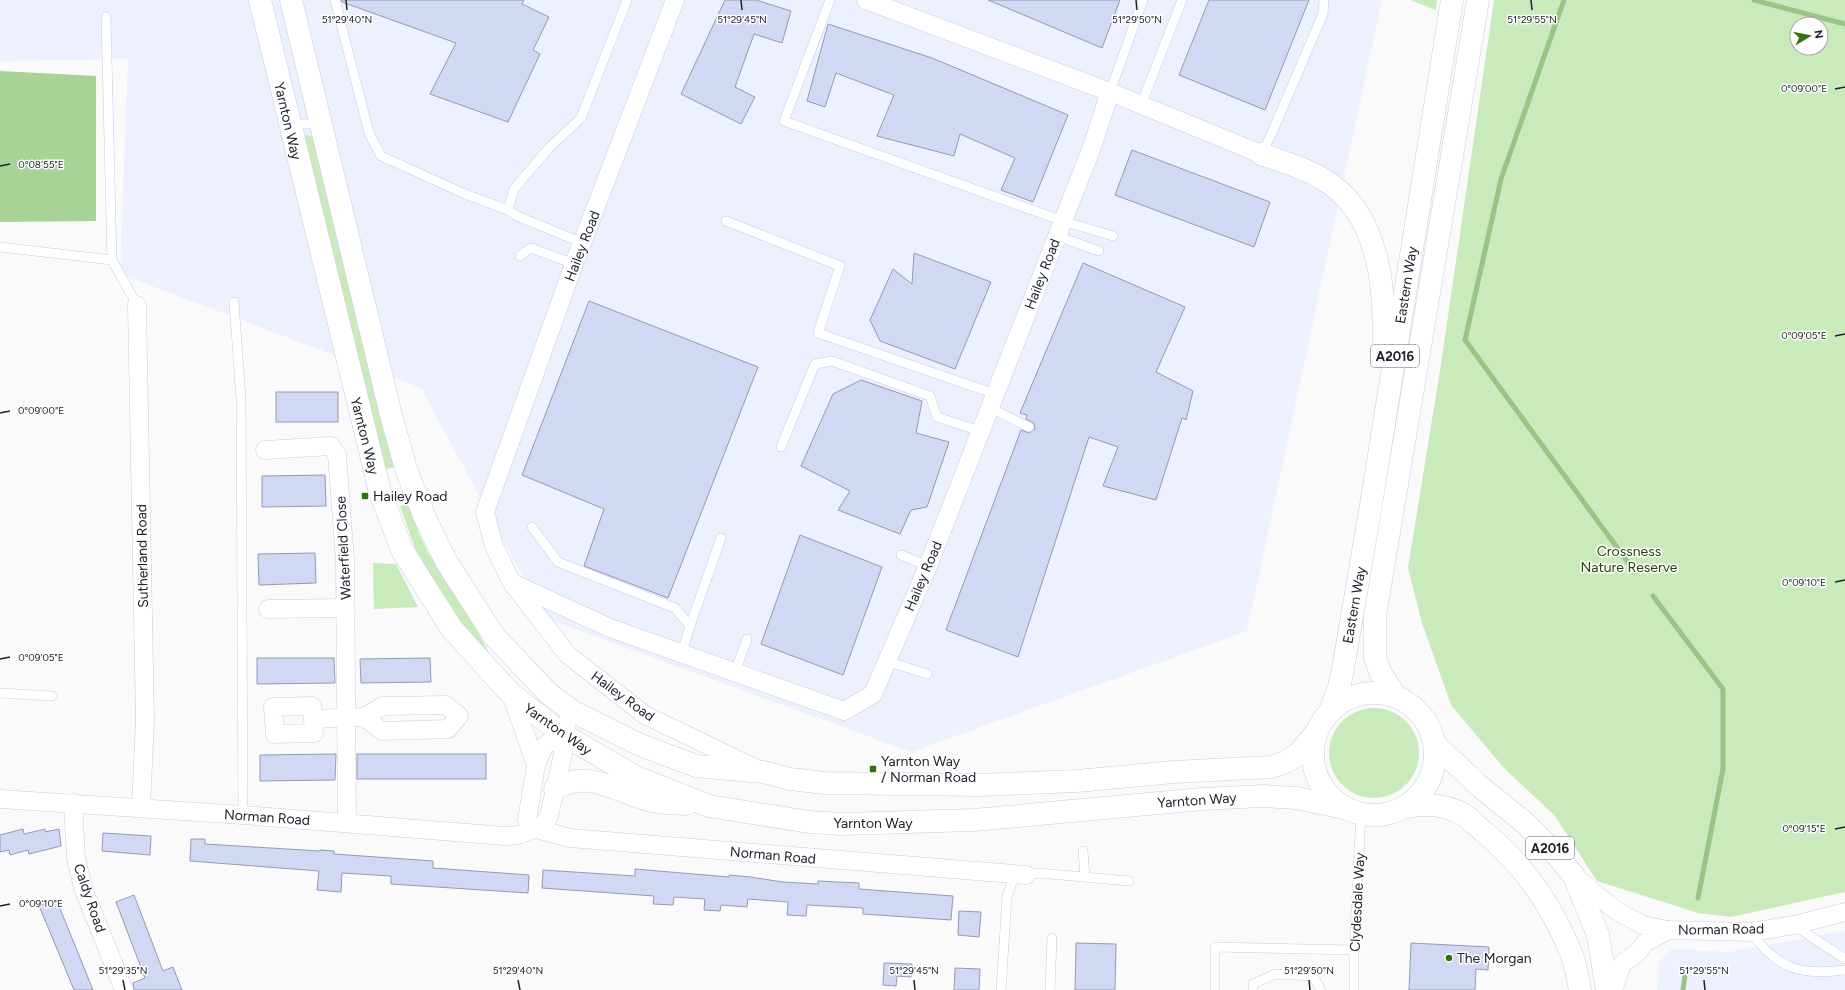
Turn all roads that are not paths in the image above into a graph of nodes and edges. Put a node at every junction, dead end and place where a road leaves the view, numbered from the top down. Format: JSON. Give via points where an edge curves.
{"nodes":[{"id":1,"x":260,"y":0,"type":"edge"},
{"id":2,"x":291,"y":0,"type":"edge"},
{"id":3,"x":335,"y":0,"type":"edge"},
{"id":4,"x":627,"y":0,"type":"edge"},
{"id":5,"x":675,"y":0,"type":"edge"},
{"id":6,"x":830,"y":0,"type":"edge"},
{"id":7,"x":866,"y":0,"type":"edge"},
{"id":8,"x":1143,"y":0,"type":"edge"},
{"id":9,"x":1182,"y":0,"type":"edge"},
{"id":10,"x":1324,"y":0,"type":"edge"},
{"id":11,"x":1452,"y":0,"type":"edge"},
{"id":12,"x":1478,"y":0,"type":"edge"},
{"id":13,"x":106,"y":17,"type":"dead end"},
{"id":14,"x":1110,"y":92,"type":"junction"},
{"id":15,"x":1141,"y":105,"type":"junction"},
{"id":16,"x":320,"y":123,"type":"junction"},
{"id":17,"x":289,"y":125,"type":"junction"},
{"id":18,"x":1261,"y":154,"type":"junction"},
{"id":19,"x":508,"y":210,"type":"junction"},
{"id":20,"x":726,"y":221,"type":"dead end"},
{"id":21,"x":1060,"y":228,"type":"junction"},
{"id":22,"x":1113,"y":236,"type":"dead end"},
{"id":23,"x":583,"y":243,"type":"junction"},
{"id":24,"x":0,"y":247,"type":"edge"},
{"id":25,"x":1099,"y":250,"type":"dead end"},
{"id":26,"x":520,"y":256,"type":"dead end"},
{"id":27,"x":112,"y":260,"type":"junction"},
{"id":28,"x":574,"y":264,"type":"junction"},
{"id":29,"x":234,"y":302,"type":"dead end"},
{"id":30,"x":137,"y":305,"type":"joint"},
{"id":31,"x":992,"y":401,"type":"junction"},
{"id":32,"x":1030,"y":427,"type":"dead end"},
{"id":33,"x":980,"y":431,"type":"junction"},
{"id":34,"x":781,"y":447,"type":"dead end"},
{"id":35,"x":265,"y":450,"type":"dead end"},
{"id":36,"x":1370,"y":511,"type":"junction"},
{"id":37,"x":532,"y":527,"type":"dead end"},
{"id":38,"x":721,"y":538,"type":"dead end"},
{"id":39,"x":901,"y":555,"type":"dead end"},
{"id":40,"x":928,"y":566,"type":"junction"},
{"id":41,"x":512,"y":583,"type":"junction"},
{"id":42,"x":346,"y":608,"type":"junction"},
{"id":43,"x":268,"y":609,"type":"dead end"},
{"id":44,"x":690,"y":626,"type":"junction"},
{"id":45,"x":747,"y":639,"type":"dead end"},
{"id":46,"x":682,"y":653,"type":"junction"},
{"id":47,"x":887,"y":660,"type":"junction"},
{"id":48,"x":735,"y":672,"type":"junction"},
{"id":49,"x":927,"y":674,"type":"dead end"},
{"id":50,"x":0,"y":693,"type":"edge"},
{"id":51,"x":511,"y":694,"type":"junction"},
{"id":52,"x":1395,"y":695,"type":"junction"},
{"id":53,"x":52,"y":696,"type":"dead end"},
{"id":54,"x":572,"y":711,"type":"junction"},
{"id":55,"x":1330,"y":711,"type":"junction"},
{"id":56,"x":364,"y":717,"type":"dead end"},
{"id":57,"x":346,"y":718,"type":"junction"},
{"id":58,"x":313,"y":719,"type":"dead end"},
{"id":59,"x":562,"y":734,"type":"junction"},
{"id":60,"x":1315,"y":734,"type":"junction"},
{"id":61,"x":1434,"y":744,"type":"junction"},
{"id":62,"x":536,"y":765,"type":"junction"},
{"id":63,"x":763,"y":772,"type":"junction"},
{"id":64,"x":555,"y":789,"type":"junction"},
{"id":65,"x":0,"y":799,"type":"edge"},
{"id":66,"x":73,"y":803,"type":"junction"},
{"id":67,"x":709,"y":806,"type":"junction"},
{"id":68,"x":141,"y":807,"type":"junction"},
{"id":69,"x":1407,"y":807,"type":"junction"},
{"id":70,"x":1352,"y":811,"type":"junction"},
{"id":71,"x":244,"y":815,"type":"junction"},
{"id":72,"x":347,"y":823,"type":"junction"},
{"id":73,"x":533,"y":828,"type":"junction"},
{"id":74,"x":1083,"y":851,"type":"dead end"},
{"id":75,"x":1020,"y":874,"type":"junction"},
{"id":76,"x":1574,"y":876,"type":"junction"},
{"id":77,"x":1085,"y":877,"type":"junction"},
{"id":78,"x":1130,"y":881,"type":"dead end"},
{"id":79,"x":1845,"y":912,"type":"edge"},
{"id":80,"x":1794,"y":925,"type":"junction"},
{"id":81,"x":1680,"y":931,"type":"junction"},
{"id":82,"x":1751,"y":932,"type":"junction"},
{"id":83,"x":1052,"y":938,"type":"dead end"},
{"id":84,"x":1354,"y":950,"type":"junction"},
{"id":85,"x":1845,"y":959,"type":"edge"},
{"id":86,"x":1845,"y":970,"type":"edge"},
{"id":87,"x":1253,"y":987,"type":"edge"},
{"id":88,"x":124,"y":990,"type":"edge"},
{"id":89,"x":1001,"y":990,"type":"edge"},
{"id":90,"x":1050,"y":990,"type":"edge"},
{"id":91,"x":1215,"y":990,"type":"edge"},
{"id":92,"x":1321,"y":990,"type":"edge"},
{"id":93,"x":1354,"y":990,"type":"edge"},
{"id":94,"x":1580,"y":990,"type":"edge"},
{"id":95,"x":1608,"y":990,"type":"edge"},
{"id":96,"x":1614,"y":990,"type":"edge"}],
"edges":[{"from":1,"to":17,"type":"street","name":"Yarnton Way"},
{"from":2,"to":16,"type":"street","name":"Yarnton Way"},
{"from":3,"to":19,"type":"lane","via":[[369,133],[381,156],[465,194]]},
{"from":4,"to":19,"type":"lane","via":[[581,118],[549,148],[514,189]]},
{"from":5,"to":23,"type":"street","name":"Hailey Road"},
{"from":6,"to":21,"type":"lane","via":[[784,120]]},
{"from":7,"to":14,"type":"street"},
{"from":8,"to":14,"type":"lane"},
{"from":9,"to":15,"type":"lane"},
{"from":10,"to":18,"type":"lane","via":[[1323,14]]},
{"from":11,"to":36,"type":"street","name":"Eastern Way","number":"A2016"},
{"from":12,"to":52,"type":"street","name":"Eastern Way","number":"A2016","via":[[1375,616],[1375,658],[1380,674]]},
{"from":13,"to":27,"type":"lane"},
{"from":14,"to":15,"type":"street"},
{"from":14,"to":21,"type":"street","name":"Hailey Road","via":[[1092,147]]},
{"from":15,"to":18,"type":"street"},
{"from":16,"to":17,"type":"lane"},
{"from":16,"to":54,"type":"street","name":"Yarnton Way","via":[[391,416],[406,470],[425,518],[446,561],[494,636],[548,693]]},
{"from":17,"to":51,"type":"street","name":"Yarnton Way","via":[[364,430],[388,516],[402,550],[452,629]]},
{"from":18,"to":36,"type":"street","via":[[1321,178],[1347,198],[1364,223],[1375,249],[1380,274],[1384,330]]},
{"from":19,"to":23,"type":"lane"},
{"from":20,"to":31,"type":"lane","via":[[840,266],[818,333]]},
{"from":21,"to":22,"type":"lane"},
{"from":21,"to":25,"type":"lane"},
{"from":21,"to":31,"type":"street","name":"Hailey Road"},
{"from":23,"to":28,"type":"street","name":"Hailey Road"},
{"from":24,"to":27,"type":"lane"},
{"from":26,"to":28,"type":"lane","via":[[531,248]]},
{"from":27,"to":30,"type":"lane"},
{"from":28,"to":41,"type":"street","name":"Hailey Road","via":[[485,512],[494,546]]},
{"from":29,"to":71,"type":"lane","via":[[242,399]]},
{"from":30,"to":68,"type":"street","name":"Sutherland Road","via":[[145,720]]},
{"from":31,"to":32,"type":"lane"},
{"from":31,"to":33,"type":"street","name":"Hailey Road"},
{"from":33,"to":34,"type":"lane","via":[[937,417],[930,396],[832,362],[815,364]]},
{"from":33,"to":40,"type":"street","name":"Hailey Road"},
{"from":35,"to":42,"type":"street","name":"Waterfield Close","via":[[331,446],[337,454]]},
{"from":36,"to":55,"type":"street","name":"Eastern Way","number":"A2016","via":[[1343,669]]},
{"from":37,"to":44,"type":"lane","via":[[558,562],[675,608]]},
{"from":38,"to":44,"type":"lane"},
{"from":39,"to":40,"type":"lane"},
{"from":40,"to":47,"type":"street","name":"Hailey Road"},
{"from":41,"to":46,"type":"street","name":"Hailey Road","via":[[610,628]]},
{"from":41,"to":63,"type":"street","name":"Hailey Road","via":[[568,655],[645,714]]},
{"from":42,"to":43,"type":"street"},
{"from":42,"to":57,"type":"street","name":"Waterfield Close"},
{"from":44,"to":46,"type":"lane"},
{"from":45,"to":48,"type":"lane"},
{"from":46,"to":48,"type":"street","name":"Hailey Road"},
{"from":47,"to":48,"type":"street","name":"Hailey Road","via":[[873,694],[844,712]]},
{"from":47,"to":49,"type":"lane"},
{"from":50,"to":53,"type":"lane"},
{"from":51,"to":59,"type":"street","name":"Yarnton Way"},
{"from":51,"to":62,"type":"street"},
{"from":52,"to":55,"type":"street","via":[[1372,692],[1357,695],[1342,701]]},
{"from":52,"to":61,"type":"street","via":[[1411,704],[1422,716]]},
{"from":54,"to":59,"type":"street","name":"Norman Road"},
{"from":54,"to":63,"type":"street","name":"Yarnton Way","via":[[638,744],[696,766]]},
{"from":55,"to":60,"type":"street"},
{"from":56,"to":57,"type":"street"},
{"from":57,"to":58,"type":"street"},
{"from":57,"to":72,"type":"street","name":"Waterfield Close"},
{"from":59,"to":62,"type":"street","via":[[544,746]]},
{"from":59,"to":64,"type":"street","name":"Norman Road","via":[[563,754]]},
{"from":59,"to":67,"type":"street","name":"Yarnton Way","via":[[636,777]]},
{"from":60,"to":63,"type":"street","name":"Yarnton Way","via":[[1298,754],[1286,762],[1255,769],[979,785],[825,784]]},
{"from":60,"to":70,"type":"street","via":[[1312,755],[1316,776],[1327,795]]},
{"from":61,"to":69,"type":"street","via":[[1431,779],[1420,796]]},
{"from":61,"to":76,"type":"street","number":"A2016","via":[[1478,785],[1525,823]]},
{"from":62,"to":73,"type":"street","via":[[527,820]]},
{"from":64,"to":67,"type":"street","via":[[567,782],[595,781],[653,802]]},
{"from":64,"to":73,"type":"street","name":"Norman Road","via":[[549,816],[543,826]]},
{"from":65,"to":66,"type":"street","name":"Norman Road"},
{"from":66,"to":68,"type":"street","name":"Norman Road"},
{"from":66,"to":88,"type":"street","name":"Caldy Road","via":[[76,858],[83,888]]},
{"from":67,"to":70,"type":"street","name":"Yarnton Way","via":[[809,822],[842,824],[974,820],[1202,799],[1263,796],[1296,798]]},
{"from":68,"to":71,"type":"street","name":"Norman Road"},
{"from":69,"to":70,"type":"street","via":[[1380,815]]},
{"from":69,"to":94,"type":"street","number":"A2016","via":[[1421,804],[1441,806],[1466,816],[1519,866],[1544,900],[1565,938]]},
{"from":70,"to":84,"type":"lane","name":"Clydesdale Way"},
{"from":71,"to":72,"type":"street","name":"Norman Road"},
{"from":72,"to":73,"type":"street","name":"Norman Road","via":[[504,836],[526,833]]},
{"from":73,"to":75,"type":"street","name":"Norman Road","via":[[570,838]]},
{"from":74,"to":77,"type":"lane"},
{"from":75,"to":77,"type":"lane"},
{"from":75,"to":89,"type":"lane","via":[[1007,897]]},
{"from":76,"to":81,"type":"street","name":"Norman Road","via":[[1615,910],[1643,925]]},
{"from":76,"to":95,"type":"street","number":"A2016","via":[[1598,935]]},
{"from":77,"to":78,"type":"lane"},
{"from":79,"to":80,"type":"street","name":"Norman Road"},
{"from":80,"to":82,"type":"street","name":"Norman Road"},
{"from":80,"to":85,"type":"lane"},
{"from":81,"to":82,"type":"street","name":"Norman Road"},
{"from":81,"to":96,"type":"street","name":"Norman Road","via":[[1646,943],[1622,964]]},
{"from":82,"to":86,"type":"lane","via":[[1763,948],[1793,970],[1812,973]]},
{"from":83,"to":90,"type":"lane"},
{"from":84,"to":91,"type":"lane","via":[[1215,948]]},
{"from":84,"to":93,"type":"lane","name":"Clydesdale Way"},
{"from":87,"to":92,"type":"lane","via":[[1275,974],[1314,976]]}]}
